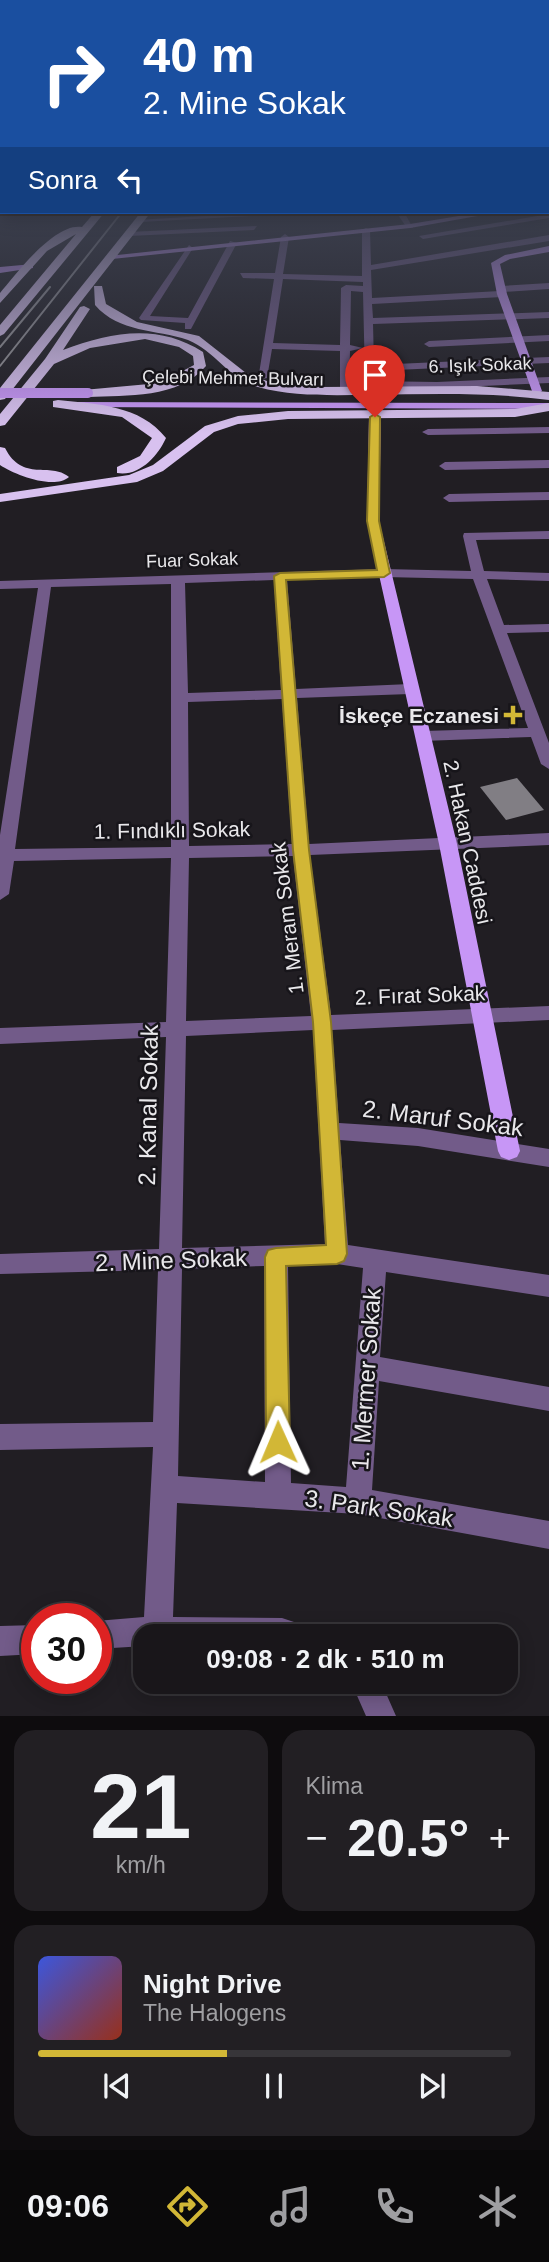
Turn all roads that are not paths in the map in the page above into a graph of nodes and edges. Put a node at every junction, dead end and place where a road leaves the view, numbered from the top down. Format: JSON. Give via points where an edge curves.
{"nodes":[{"id":1,"x":9,"y":274,"type":"edge"},
{"id":2,"x":23,"y":274,"type":"edge"},
{"id":3,"x":47,"y":274,"type":"edge"},
{"id":4,"x":98,"y":274,"type":"edge"},
{"id":5,"x":109,"y":274,"type":"edge"},
{"id":6,"x":172,"y":274,"type":"edge"},
{"id":7,"x":216,"y":274,"type":"edge"},
{"id":8,"x":368,"y":274,"type":"edge"},
{"id":9,"x":382,"y":274,"type":"edge"},
{"id":10,"x":497,"y":274,"type":"edge"},
{"id":11,"x":243,"y":275,"type":"dead end"},
{"id":12,"x":278,"y":276,"type":"junction"},
{"id":13,"x":21,"y":277,"type":"junction"},
{"id":14,"x":368,"y":278,"type":"junction"},
{"id":15,"x":549,"y":286,"type":"edge"},
{"id":16,"x":98,"y":288,"type":"junction"},
{"id":17,"x":501,"y":291,"type":"junction"},
{"id":18,"x":0,"y":300,"type":"edge"},
{"id":19,"x":368,"y":301,"type":"junction"},
{"id":20,"x":549,"y":315,"type":"edge"},
{"id":21,"x":511,"y":317,"type":"junction"},
{"id":22,"x":369,"y":320,"type":"junction"},
{"id":23,"x":0,"y":332,"type":"edge"},
{"id":24,"x":549,"y":338,"type":"edge"},
{"id":25,"x":519,"y":340,"type":"junction"},
{"id":26,"x":429,"y":344,"type":"dead end"},
{"id":27,"x":268,"y":346,"type":"junction"},
{"id":28,"x":346,"y":347,"type":"junction"},
{"id":29,"x":369,"y":348,"type":"junction"},
{"id":30,"x":549,"y":360,"type":"edge"},
{"id":31,"x":50,"y":361,"type":"junction"},
{"id":32,"x":526,"y":361,"type":"junction"},
{"id":33,"x":369,"y":368,"type":"junction"},
{"id":34,"x":262,"y":379,"type":"dead end"},
{"id":35,"x":549,"y":380,"type":"edge"},
{"id":36,"x":345,"y":389,"type":"dead end"},
{"id":37,"x":540,"y":389,"type":"edge"},
{"id":38,"x":89,"y":393,"type":"junction"},
{"id":39,"x":0,"y":394,"type":"edge"},
{"id":40,"x":0,"y":404,"type":"edge"},
{"id":41,"x":58,"y":404,"type":"junction"},
{"id":42,"x":549,"y":406,"type":"edge"},
{"id":43,"x":375,"y":417,"type":"dead end"},
{"id":44,"x":0,"y":422,"type":"edge"},
{"id":45,"x":0,"y":428,"type":"edge"},
{"id":46,"x":549,"y":430,"type":"edge"},
{"id":47,"x":428,"y":432,"type":"dead end"},
{"id":48,"x":0,"y":451,"type":"edge"},
{"id":49,"x":549,"y":464,"type":"edge"},
{"id":50,"x":445,"y":466,"type":"dead end"},
{"id":51,"x":549,"y":496,"type":"edge"},
{"id":52,"x":0,"y":498,"type":"edge"},
{"id":53,"x":449,"y":498,"type":"dead end"},
{"id":54,"x":549,"y":535,"type":"edge"},
{"id":55,"x":384,"y":573,"type":"junction"},
{"id":56,"x":280,"y":576,"type":"junction"},
{"id":57,"x":479,"y":576,"type":"junction"},
{"id":58,"x":549,"y":577,"type":"edge"},
{"id":59,"x":178,"y":580,"type":"junction"},
{"id":60,"x":45,"y":584,"type":"junction"},
{"id":61,"x":0,"y":585,"type":"edge"},
{"id":62,"x":549,"y":628,"type":"edge"},
{"id":63,"x":500,"y":629,"type":"junction"},
{"id":64,"x":410,"y":689,"type":"junction"},
{"id":65,"x":290,"y":695,"type":"junction"},
{"id":66,"x":182,"y":698,"type":"junction"},
{"id":67,"x":537,"y":732,"type":"junction"},
{"id":68,"x":423,"y":736,"type":"junction"},
{"id":69,"x":549,"y":764,"type":"edge"},
{"id":70,"x":549,"y":839,"type":"edge"},
{"id":71,"x":449,"y":844,"type":"junction"},
{"id":72,"x":301,"y":850,"type":"junction"},
{"id":73,"x":179,"y":853,"type":"junction"},
{"id":74,"x":6,"y":855,"type":"junction"},
{"id":75,"x":0,"y":894,"type":"edge"},
{"id":76,"x":549,"y":1013,"type":"edge"},
{"id":77,"x":484,"y":1016,"type":"junction"},
{"id":78,"x":322,"y":1022,"type":"junction"},
{"id":79,"x":177,"y":1026,"type":"junction"},
{"id":80,"x":0,"y":1036,"type":"edge"},
{"id":81,"x":329,"y":1132,"type":"junction"},
{"id":82,"x":509,"y":1151,"type":"junction"},
{"id":83,"x":549,"y":1158,"type":"edge"},
{"id":84,"x":337,"y":1254,"type":"junction"},
{"id":85,"x":276,"y":1257,"type":"junction"},
{"id":86,"x":375,"y":1258,"type":"junction"},
{"id":87,"x":170,"y":1260,"type":"junction"},
{"id":88,"x":0,"y":1265,"type":"edge"},
{"id":89,"x":549,"y":1286,"type":"edge"},
{"id":90,"x":368,"y":1367,"type":"junction"},
{"id":91,"x":549,"y":1399,"type":"edge"},
{"id":92,"x":167,"y":1434,"type":"junction"},
{"id":93,"x":0,"y":1437,"type":"edge"},
{"id":94,"x":166,"y":1489,"type":"junction"},
{"id":95,"x":278,"y":1496,"type":"junction"},
{"id":96,"x":358,"y":1501,"type":"junction"},
{"id":97,"x":549,"y":1535,"type":"edge"},
{"id":98,"x":158,"y":1624,"type":"edge"},
{"id":99,"x":133,"y":1633,"type":"edge"},
{"id":100,"x":112,"y":1634,"type":"edge"},
{"id":101,"x":21,"y":1640,"type":"edge"},
{"id":102,"x":0,"y":1641,"type":"edge"},
{"id":103,"x":371,"y":1694,"type":"edge"},
{"id":104,"x":381,"y":1716,"type":"edge"}],
"edges":[{"from":1,"to":13,"type":"highway"},
{"from":2,"to":13,"type":"highway"},
{"from":3,"to":23,"type":"highway"},
{"from":4,"to":39,"type":"highway"},
{"from":5,"to":16,"type":"highway"},
{"from":6,"to":7,"type":"street","via":[[144,318],[189,324]]},
{"from":8,"to":14,"type":"street"},
{"from":9,"to":14,"type":"street"},
{"from":10,"to":17,"type":"main road"},
{"from":11,"to":12,"type":"street"},
{"from":12,"to":14,"type":"street"},
{"from":12,"to":27,"type":"street"},
{"from":13,"to":18,"type":"highway"},
{"from":14,"to":19,"type":"street"},
{"from":14,"to":28,"type":"street","via":[[346,288]]},
{"from":15,"to":17,"type":"street"},
{"from":16,"to":31,"type":"highway"},
{"from":16,"to":37,"type":"highway","via":[[101,305],[125,323],[194,339],[209,346],[227,367],[260,385],[326,391]]},
{"from":17,"to":19,"type":"street"},
{"from":17,"to":21,"type":"main road"},
{"from":19,"to":22,"type":"street"},
{"from":20,"to":21,"type":"street"},
{"from":21,"to":22,"type":"street"},
{"from":21,"to":25,"type":"main road"},
{"from":22,"to":29,"type":"street"},
{"from":24,"to":25,"type":"street"},
{"from":25,"to":26,"type":"street"},
{"from":25,"to":32,"type":"main road"},
{"from":27,"to":28,"type":"street"},
{"from":27,"to":34,"type":"street"},
{"from":28,"to":29,"type":"street"},
{"from":28,"to":36,"type":"street"},
{"from":29,"to":33,"type":"street"},
{"from":30,"to":32,"type":"street"},
{"from":31,"to":38,"type":"highway","via":[[110,338],[145,337],[189,346],[199,355],[200,366],[174,383]]},
{"from":31,"to":44,"type":"highway"},
{"from":32,"to":33,"type":"street"},
{"from":32,"to":37,"type":"main road"},
{"from":33,"to":37,"type":"street","name":"6. Işık Sokak","via":[[370,387]]},
{"from":35,"to":37,"type":"street","name":"6. Işık Sokak"},
{"from":37,"to":38,"type":"main road","name":"Çelebi Mehmet Bulvarı"},
{"from":38,"to":39,"type":"main road","name":"Çelebi Mehmet Bulvarı","bridge":true},
{"from":40,"to":41,"type":"main road","name":"Çelebi Mehmet Bulvarı"},
{"from":41,"to":42,"type":"main road","name":"Çelebi Mehmet Bulvarı"},
{"from":41,"to":48,"type":"highway","via":[[126,414],[150,425],[159,438],[141,463],[113,473],[75,478],[16,470],[2,461]]},
{"from":42,"to":52,"type":"highway","via":[[515,413],[273,415],[221,425],[189,442],[157,470],[135,478]]},
{"from":43,"to":55,"type":"main road","name":"2. Hakan Caddesi","via":[[373,521]]},
{"from":44,"to":45,"type":"highway"},
{"from":46,"to":47,"type":"street"},
{"from":49,"to":50,"type":"street"},
{"from":51,"to":53,"type":"street"},
{"from":54,"to":57,"type":"street","via":[[469,536]]},
{"from":55,"to":56,"type":"street","name":"Fuar Sokak"},
{"from":55,"to":57,"type":"street","name":"Fuar Sokak"},
{"from":55,"to":64,"type":"main road","name":"2. Hakan Caddesi"},
{"from":56,"to":59,"type":"street","name":"Fuar Sokak"},
{"from":56,"to":65,"type":"street","name":"1. Meram Sokak"},
{"from":57,"to":58,"type":"street","name":"Fuar Sokak"},
{"from":57,"to":63,"type":"street"},
{"from":59,"to":60,"type":"street","name":"Fuar Sokak"},
{"from":59,"to":66,"type":"street","name":"2. Kanal Sokak"},
{"from":60,"to":61,"type":"street","name":"Fuar Sokak"},
{"from":60,"to":74,"type":"street"},
{"from":62,"to":63,"type":"street"},
{"from":63,"to":67,"type":"street"},
{"from":64,"to":65,"type":"street"},
{"from":64,"to":68,"type":"main road","name":"2. Hakan Caddesi"},
{"from":65,"to":66,"type":"street"},
{"from":65,"to":72,"type":"street","name":"1. Meram Sokak"},
{"from":66,"to":73,"type":"street","name":"2. Kanal Sokak"},
{"from":67,"to":68,"type":"street"},
{"from":67,"to":69,"type":"street"},
{"from":68,"to":71,"type":"main road","name":"2. Hakan Caddesi"},
{"from":70,"to":71,"type":"street","name":"1. Fındıklı Sokak"},
{"from":71,"to":72,"type":"street","name":"1. Fındıklı Sokak"},
{"from":71,"to":77,"type":"main road","name":"2. Hakan Caddesi"},
{"from":72,"to":73,"type":"street","name":"1. Fındıklı Sokak"},
{"from":72,"to":78,"type":"street","name":"1. Meram Sokak"},
{"from":73,"to":74,"type":"street","name":"1. Fındıklı Sokak"},
{"from":73,"to":79,"type":"street","name":"2. Kanal Sokak"},
{"from":74,"to":75,"type":"street"},
{"from":76,"to":77,"type":"street","name":"2. Fırat Sokak"},
{"from":77,"to":78,"type":"street","name":"2. Fırat Sokak"},
{"from":77,"to":82,"type":"main road","name":"2. Hakan Caddesi"},
{"from":78,"to":79,"type":"street","name":"2. Fırat Sokak"},
{"from":78,"to":81,"type":"street","name":"1. Meram Sokak"},
{"from":79,"to":80,"type":"street","name":"2. Fırat Sokak"},
{"from":79,"to":87,"type":"street","name":"2. Kanal Sokak"},
{"from":81,"to":82,"type":"street","name":"2. Maruf Sokak","via":[[418,1136]]},
{"from":81,"to":84,"type":"street","name":"1. Meram Sokak"},
{"from":82,"to":83,"type":"street","name":"2. Maruf Sokak"},
{"from":84,"to":85,"type":"street","name":"2. Mine Sokak"},
{"from":84,"to":86,"type":"street","name":"2. Mine Sokak"},
{"from":85,"to":87,"type":"street","name":"2. Mine Sokak"},
{"from":85,"to":95,"type":"street"},
{"from":86,"to":89,"type":"street","name":"2. Mine Sokak"},
{"from":86,"to":90,"type":"street","name":"1. Mermer Sokak"},
{"from":87,"to":88,"type":"street","name":"2. Mine Sokak"},
{"from":87,"to":92,"type":"street","name":"2. Kanal Sokak"},
{"from":90,"to":91,"type":"street"},
{"from":90,"to":96,"type":"street","name":"1. Mermer Sokak"},
{"from":92,"to":93,"type":"street"},
{"from":92,"to":94,"type":"street","name":"2. Kanal Sokak"},
{"from":94,"to":95,"type":"street","name":"3. Park Sokak"},
{"from":94,"to":98,"type":"street","name":"2. Kanal Sokak"},
{"from":95,"to":96,"type":"street","name":"3. Park Sokak"},
{"from":96,"to":97,"type":"street","name":"3. Park Sokak"},
{"from":99,"to":100,"type":"street"},
{"from":101,"to":102,"type":"street"},
{"from":103,"to":104,"type":"street"}]}
